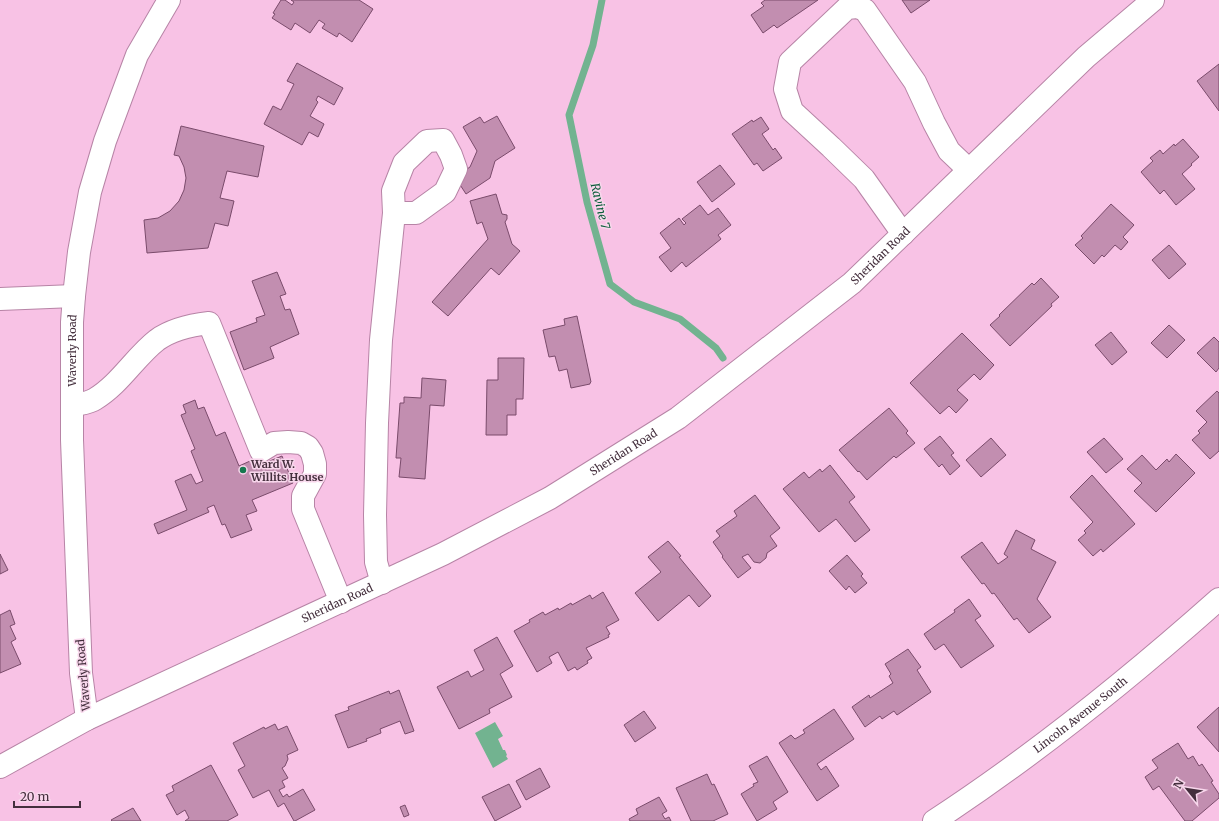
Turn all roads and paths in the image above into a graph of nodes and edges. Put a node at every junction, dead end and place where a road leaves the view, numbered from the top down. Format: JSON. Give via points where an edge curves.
{"nodes":[{"id":1,"x":169,"y":0,"type":"edge"},
{"id":2,"x":1153,"y":0,"type":"edge"},
{"id":3,"x":969,"y":170,"type":"junction"},
{"id":4,"x":394,"y":213,"type":"dead end"},
{"id":5,"x":903,"y":234,"type":"junction"},
{"id":6,"x":74,"y":296,"type":"junction"},
{"id":7,"x":0,"y":299,"type":"edge"},
{"id":8,"x":72,"y":406,"type":"junction"},
{"id":9,"x":382,"y":583,"type":"junction"},
{"id":10,"x":1219,"y":599,"type":"edge"},
{"id":11,"x":340,"y":602,"type":"junction"},
{"id":12,"x":87,"y":719,"type":"junction"},
{"id":13,"x":0,"y":767,"type":"edge"},
{"id":14,"x":934,"y":821,"type":"edge"}],
"edges":[{"from":1,"to":6,"type":"street","name":"Waverly Road","via":[[137,55],[105,141],[90,192]]},
{"from":2,"to":3,"type":"street","name":"Sheridan Road","via":[[1086,57]]},
{"from":3,"to":5,"type":"street","name":"Sheridan Road"},
{"from":3,"to":5,"type":"street","via":[[949,151],[915,82],[865,10],[857,7],[847,8],[790,62],[786,89],[792,111],[864,179]]},
{"from":4,"to":9,"type":"street","via":[[377,423],[376,562]]},
{"from":5,"to":9,"type":"street","name":"Sheridan Road","via":[[852,283],[678,418],[550,498]]},
{"from":6,"to":7,"type":"street"},
{"from":6,"to":8,"type":"street","name":"Waverly Road"},
{"from":8,"to":11,"type":"street","via":[[94,400],[123,376],[158,339],[192,325],[209,323],[261,451],[274,443],[288,442],[301,443],[312,453],[315,474],[303,496],[303,509]]},
{"from":8,"to":12,"type":"street","name":"Waverly Road","via":[[82,673]]},
{"from":9,"to":11,"type":"street","name":"Sheridan Road"},
{"from":10,"to":14,"type":"street","name":"Lincoln Avenue South","via":[[1073,723]]},
{"from":11,"to":12,"type":"street","name":"Sheridan Road"},
{"from":12,"to":13,"type":"street","name":"Sheridan Road"}]}
